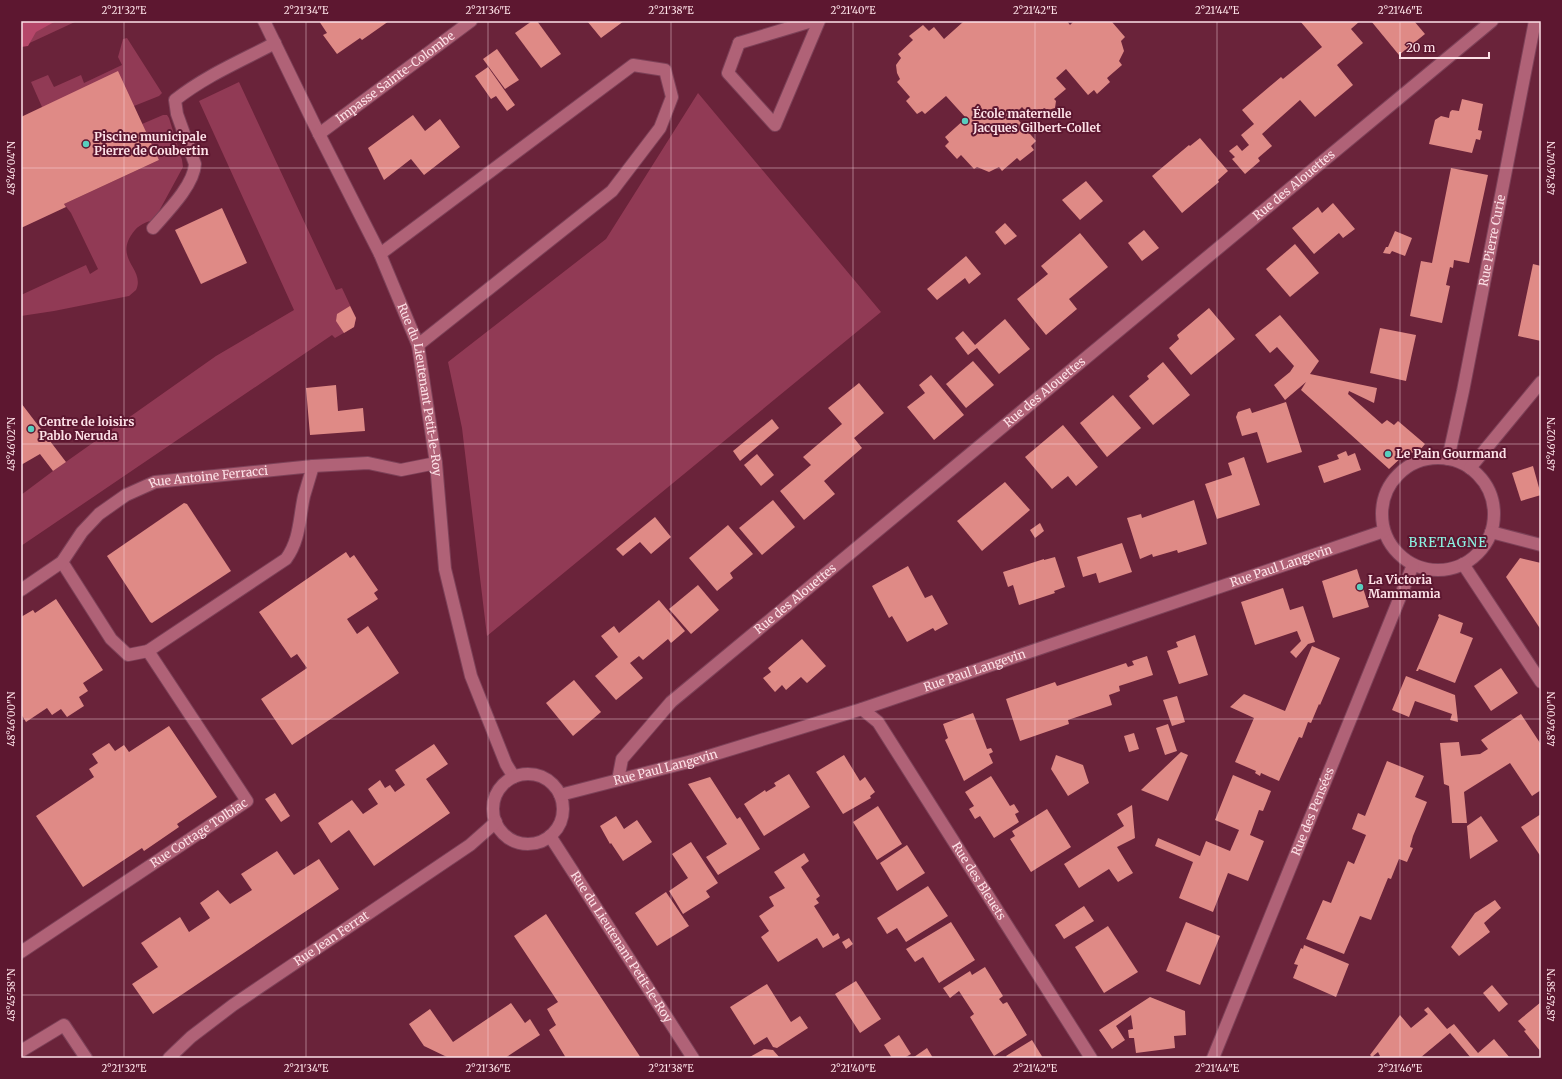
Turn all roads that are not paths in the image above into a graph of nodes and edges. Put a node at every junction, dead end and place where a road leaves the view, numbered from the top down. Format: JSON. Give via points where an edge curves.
{"nodes":[{"id":1,"x":264,"y":21,"type":"edge"},
{"id":2,"x":471,"y":21,"type":"edge"},
{"id":3,"x":812,"y":21,"type":"edge"},
{"id":4,"x":819,"y":21,"type":"edge"},
{"id":5,"x":1492,"y":21,"type":"edge"},
{"id":6,"x":1535,"y":21,"type":"edge"},
{"id":7,"x":275,"y":43,"type":"junction"},
{"id":8,"x":319,"y":134,"type":"junction"},
{"id":9,"x":153,"y":228,"type":"dead end"},
{"id":10,"x":380,"y":254,"type":"junction"},
{"id":11,"x":418,"y":345,"type":"junction"},
{"id":12,"x":1541,"y":382,"type":"edge"},
{"id":13,"x":1448,"y":459,"type":"junction"},
{"id":14,"x":436,"y":463,"type":"junction"},
{"id":15,"x":313,"y":466,"type":"junction"},
{"id":16,"x":1470,"y":468,"type":"junction"},
{"id":17,"x":1384,"y":531,"type":"junction"},
{"id":18,"x":1491,"y":532,"type":"junction"},
{"id":19,"x":1541,"y":545,"type":"edge"},
{"id":20,"x":62,"y":562,"type":"junction"},
{"id":21,"x":1463,"y":564,"type":"junction"},
{"id":22,"x":1413,"y":565,"type":"junction"},
{"id":23,"x":21,"y":590,"type":"edge"},
{"id":24,"x":148,"y":651,"type":"junction"},
{"id":25,"x":1541,"y":682,"type":"edge"},
{"id":26,"x":862,"y":709,"type":"junction"},
{"id":27,"x":514,"y":777,"type":"junction"},
{"id":28,"x":618,"y":780,"type":"junction"},
{"id":29,"x":560,"y":795,"type":"junction"},
{"id":30,"x":496,"y":822,"type":"junction"},
{"id":31,"x":550,"y":836,"type":"junction"},
{"id":32,"x":21,"y":952,"type":"edge"},
{"id":33,"x":21,"y":1051,"type":"edge"},
{"id":34,"x":86,"y":1058,"type":"edge"},
{"id":35,"x":169,"y":1058,"type":"edge"},
{"id":36,"x":693,"y":1058,"type":"edge"},
{"id":37,"x":1091,"y":1058,"type":"edge"},
{"id":38,"x":1213,"y":1058,"type":"edge"}],
"edges":[{"from":1,"to":7,"type":"street","name":"Rue du Lieutenant Petit-le-Roy"},
{"from":2,"to":8,"type":"street","name":"Impasse Sainte-Colombe"},
{"from":3,"to":4,"type":"street","via":[[739,43],[728,73],[776,125]]},
{"from":5,"to":28,"type":"street","name":"Rue des Alouettes","via":[[672,702],[622,759]]},
{"from":6,"to":13,"type":"street","name":"Rue Pierre Curie"},
{"from":7,"to":8,"type":"street","name":"Rue du Lieutenant Petit-le-Roy"},
{"from":7,"to":9,"type":"street","via":[[215,73],[175,100],[177,114],[195,164],[194,170],[175,204]]},
{"from":8,"to":10,"type":"street","name":"Rue du Lieutenant Petit-le-Roy"},
{"from":10,"to":11,"type":"street","name":"Rue du Lieutenant Petit-le-Roy"},
{"from":10,"to":11,"type":"street","via":[[634,65],[665,70],[672,97],[660,128],[612,191]]},
{"from":11,"to":14,"type":"street","name":"Rue du Lieutenant Petit-le-Roy"},
{"from":12,"to":16,"type":"street"},
{"from":13,"to":16,"type":"street"},
{"from":13,"to":17,"type":"street","via":[[1428,459],[1410,465],[1395,477],[1385,493],[1381,512]]},
{"from":14,"to":15,"type":"street","name":"Rue Antoine Ferracci","via":[[401,470],[368,463]]},
{"from":14,"to":27,"type":"street","name":"Rue du Lieutenant Petit-le-Roy","via":[[445,569],[471,676],[506,764]]},
{"from":15,"to":20,"type":"street","name":"Rue Antoine Ferracci","via":[[155,482],[126,495],[99,514],[82,532]]},
{"from":15,"to":24,"type":"street","via":[[304,497],[302,520],[296,542],[286,559]]},
{"from":16,"to":18,"type":"street","via":[[1483,480],[1491,496],[1494,514]]},
{"from":17,"to":22,"type":"street","via":[[1390,545]]},
{"from":17,"to":26,"type":"street","name":"Rue Paul Langevin"},
{"from":18,"to":19,"type":"street"},
{"from":18,"to":21,"type":"street","via":[[1485,545]]},
{"from":20,"to":23,"type":"street","name":"Rue Antoine Ferracci"},
{"from":20,"to":24,"type":"street","via":[[111,639],[128,655]]},
{"from":21,"to":22,"type":"street","via":[[1447,569],[1430,570]]},
{"from":21,"to":25,"type":"street"},
{"from":22,"to":38,"type":"street","name":"Rue des Pensées"},
{"from":24,"to":32,"type":"street","name":"Rue Cottage Tolbiac","via":[[247,801]]},
{"from":26,"to":28,"type":"street","name":"Rue Paul Langevin","via":[[696,760]]},
{"from":26,"to":37,"type":"street","name":"Rue des Bleuets","via":[[878,722]]},
{"from":27,"to":29,"type":"street","via":[[530,775],[546,779]]},
{"from":27,"to":30,"type":"street","via":[[498,792],[493,812]]},
{"from":28,"to":29,"type":"street","name":"Rue Paul Langevin"},
{"from":29,"to":31,"type":"street","via":[[562,817],[558,828]]},
{"from":30,"to":31,"type":"street","via":[[502,832],[520,843],[541,842]]},
{"from":30,"to":35,"type":"street","name":"Rue Jean Ferrat","via":[[470,845],[233,1006],[191,1037]]},
{"from":31,"to":36,"type":"street","name":"Rue du Lieutenant Petit-le-Roy"},
{"from":33,"to":34,"type":"street","via":[[64,1025]]}]}
